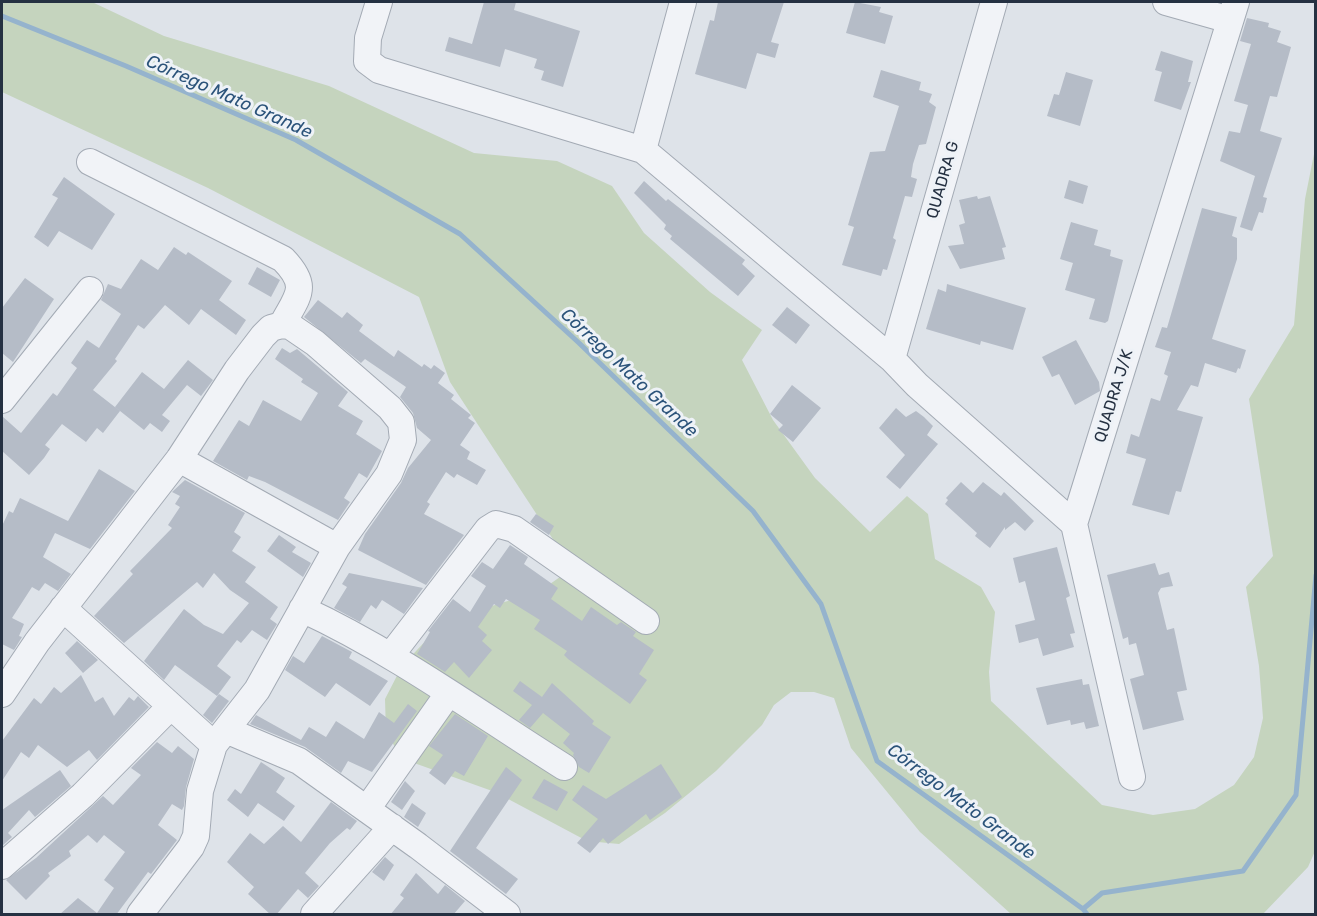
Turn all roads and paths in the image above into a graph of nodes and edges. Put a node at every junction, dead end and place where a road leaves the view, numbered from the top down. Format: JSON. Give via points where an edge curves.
{"nodes":[{"id":1,"x":379,"y":2,"type":"edge"},
{"id":2,"x":683,"y":2,"type":"edge"},
{"id":3,"x":994,"y":2,"type":"edge"},
{"id":4,"x":1166,"y":2,"type":"edge"},
{"id":5,"x":1233,"y":11,"type":"edge"},
{"id":6,"x":643,"y":150,"type":"junction"},
{"id":7,"x":90,"y":162,"type":"dead end"},
{"id":8,"x":90,"y":290,"type":"dead end"},
{"id":9,"x":282,"y":325,"type":"junction"},
{"id":10,"x":892,"y":359,"type":"junction"},
{"id":11,"x":2,"y":400,"type":"edge"},
{"id":12,"x":179,"y":459,"type":"junction"},
{"id":13,"x":1074,"y":524,"type":"junction"},
{"id":14,"x":337,"y":547,"type":"junction"},
{"id":15,"x":63,"y":608,"type":"junction"},
{"id":16,"x":302,"y":609,"type":"junction"},
{"id":17,"x":646,"y":621,"type":"dead end"},
{"id":18,"x":391,"y":655,"type":"junction"},
{"id":19,"x":2,"y":694,"type":"edge"},
{"id":20,"x":448,"y":694,"type":"junction"},
{"id":21,"x":171,"y":706,"type":"junction"},
{"id":22,"x":220,"y":737,"type":"junction"},
{"id":23,"x":564,"y":767,"type":"dead end"},
{"id":24,"x":1132,"y":777,"type":"dead end"},
{"id":25,"x":367,"y":809,"type":"junction"},
{"id":26,"x":392,"y":827,"type":"junction"},
{"id":27,"x":2,"y":866,"type":"edge"},
{"id":28,"x":140,"y":915,"type":"edge"},
{"id":29,"x":314,"y":915,"type":"edge"},
{"id":30,"x":507,"y":915,"type":"edge"}],
"edges":[{"from":1,"to":6,"type":"street","via":[[368,38],[367,61],[379,70]]},
{"from":2,"to":6,"type":"street"},
{"from":3,"to":10,"type":"street","name":"QUADRA G"},
{"from":4,"to":5,"type":"street"},
{"from":5,"to":13,"type":"street","name":"QUADRA J/K"},
{"from":6,"to":10,"type":"street"},
{"from":7,"to":9,"type":"street","via":[[283,259],[297,274],[299,292]]},
{"from":8,"to":11,"type":"street"},
{"from":9,"to":12,"type":"street","via":[[271,328],[237,370]]},
{"from":9,"to":14,"type":"street","via":[[315,343],[366,385],[390,408],[403,430],[401,449],[389,474]]},
{"from":10,"to":13,"type":"street"},
{"from":12,"to":14,"type":"street"},
{"from":12,"to":15,"type":"street"},
{"from":13,"to":24,"type":"street"},
{"from":14,"to":16,"type":"street"},
{"from":15,"to":19,"type":"street"},
{"from":15,"to":21,"type":"street"},
{"from":16,"to":18,"type":"street"},
{"from":16,"to":22,"type":"street","via":[[257,690]]},
{"from":17,"to":18,"type":"street","via":[[514,529],[496,524],[488,529]]},
{"from":18,"to":20,"type":"street"},
{"from":20,"to":23,"type":"street"},
{"from":20,"to":25,"type":"street"},
{"from":21,"to":22,"type":"street"},
{"from":21,"to":27,"type":"street","via":[[83,795]]},
{"from":22,"to":25,"type":"street","via":[[293,758]]},
{"from":22,"to":28,"type":"street","via":[[200,791],[191,847]]},
{"from":25,"to":26,"type":"street"},
{"from":26,"to":29,"type":"street"},
{"from":26,"to":30,"type":"street"}]}
